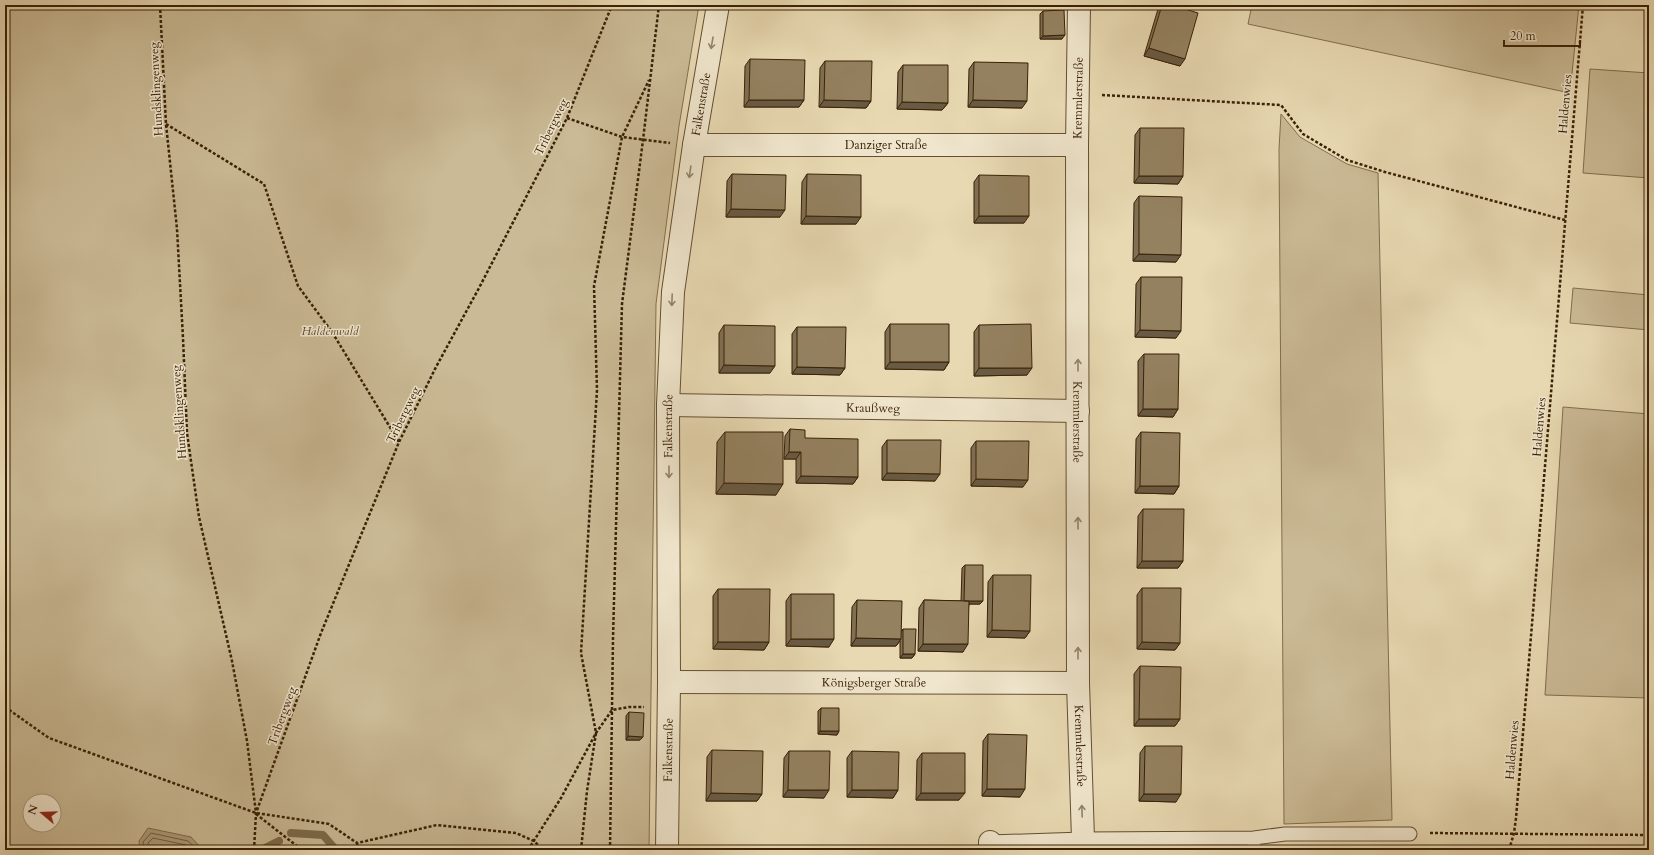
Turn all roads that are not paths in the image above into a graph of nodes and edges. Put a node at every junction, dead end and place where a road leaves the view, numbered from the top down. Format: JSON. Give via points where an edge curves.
{"nodes":[{"id":1,"x":718,"y":5,"type":"edge"},
{"id":2,"x":1079,"y":5,"type":"edge"},
{"id":3,"x":694,"y":145,"type":"junction"},
{"id":4,"x":1078,"y":145,"type":"junction"},
{"id":5,"x":668,"y":405,"type":"junction"},
{"id":6,"x":1078,"y":411,"type":"junction"},
{"id":7,"x":669,"y":682,"type":"junction"},
{"id":8,"x":1078,"y":683,"type":"junction"},
{"id":9,"x":1410,"y":834,"type":"road end"},
{"id":10,"x":1084,"y":844,"type":"edge"},
{"id":11,"x":1254,"y":844,"type":"edge"},
{"id":12,"x":990,"y":846,"type":"edge"},
{"id":13,"x":667,"y":850,"type":"edge"}],
"edges":[{"from":1,"to":3,"type":"street","name":"Falkenstraße","one_way":true},
{"from":2,"to":4,"type":"street","name":"Kremmlerstraße"},
{"from":3,"to":4,"type":"street","name":"Danziger Straße"},
{"from":3,"to":5,"type":"street","name":"Falkenstraße","one_way":true,"via":[[673,292]]},
{"from":6,"to":4,"type":"street","name":"Kremmlerstraße","one_way":true},
{"from":5,"to":6,"type":"street","name":"Kraußweg"},
{"from":5,"to":7,"type":"street","name":"Falkenstraße","one_way":true},
{"from":8,"to":6,"type":"street","name":"Kremmlerstraße","one_way":true},
{"from":7,"to":8,"type":"street","name":"Königsberger Straße"},
{"from":7,"to":13,"type":"street","name":"Falkenstraße"},
{"from":10,"to":8,"type":"street","name":"Kremmlerstraße","one_way":true},
{"from":9,"to":11,"type":"lane","via":[[1285,834]]},
{"from":10,"to":11,"type":"lane"},
{"from":10,"to":12,"type":"lane"}]}
